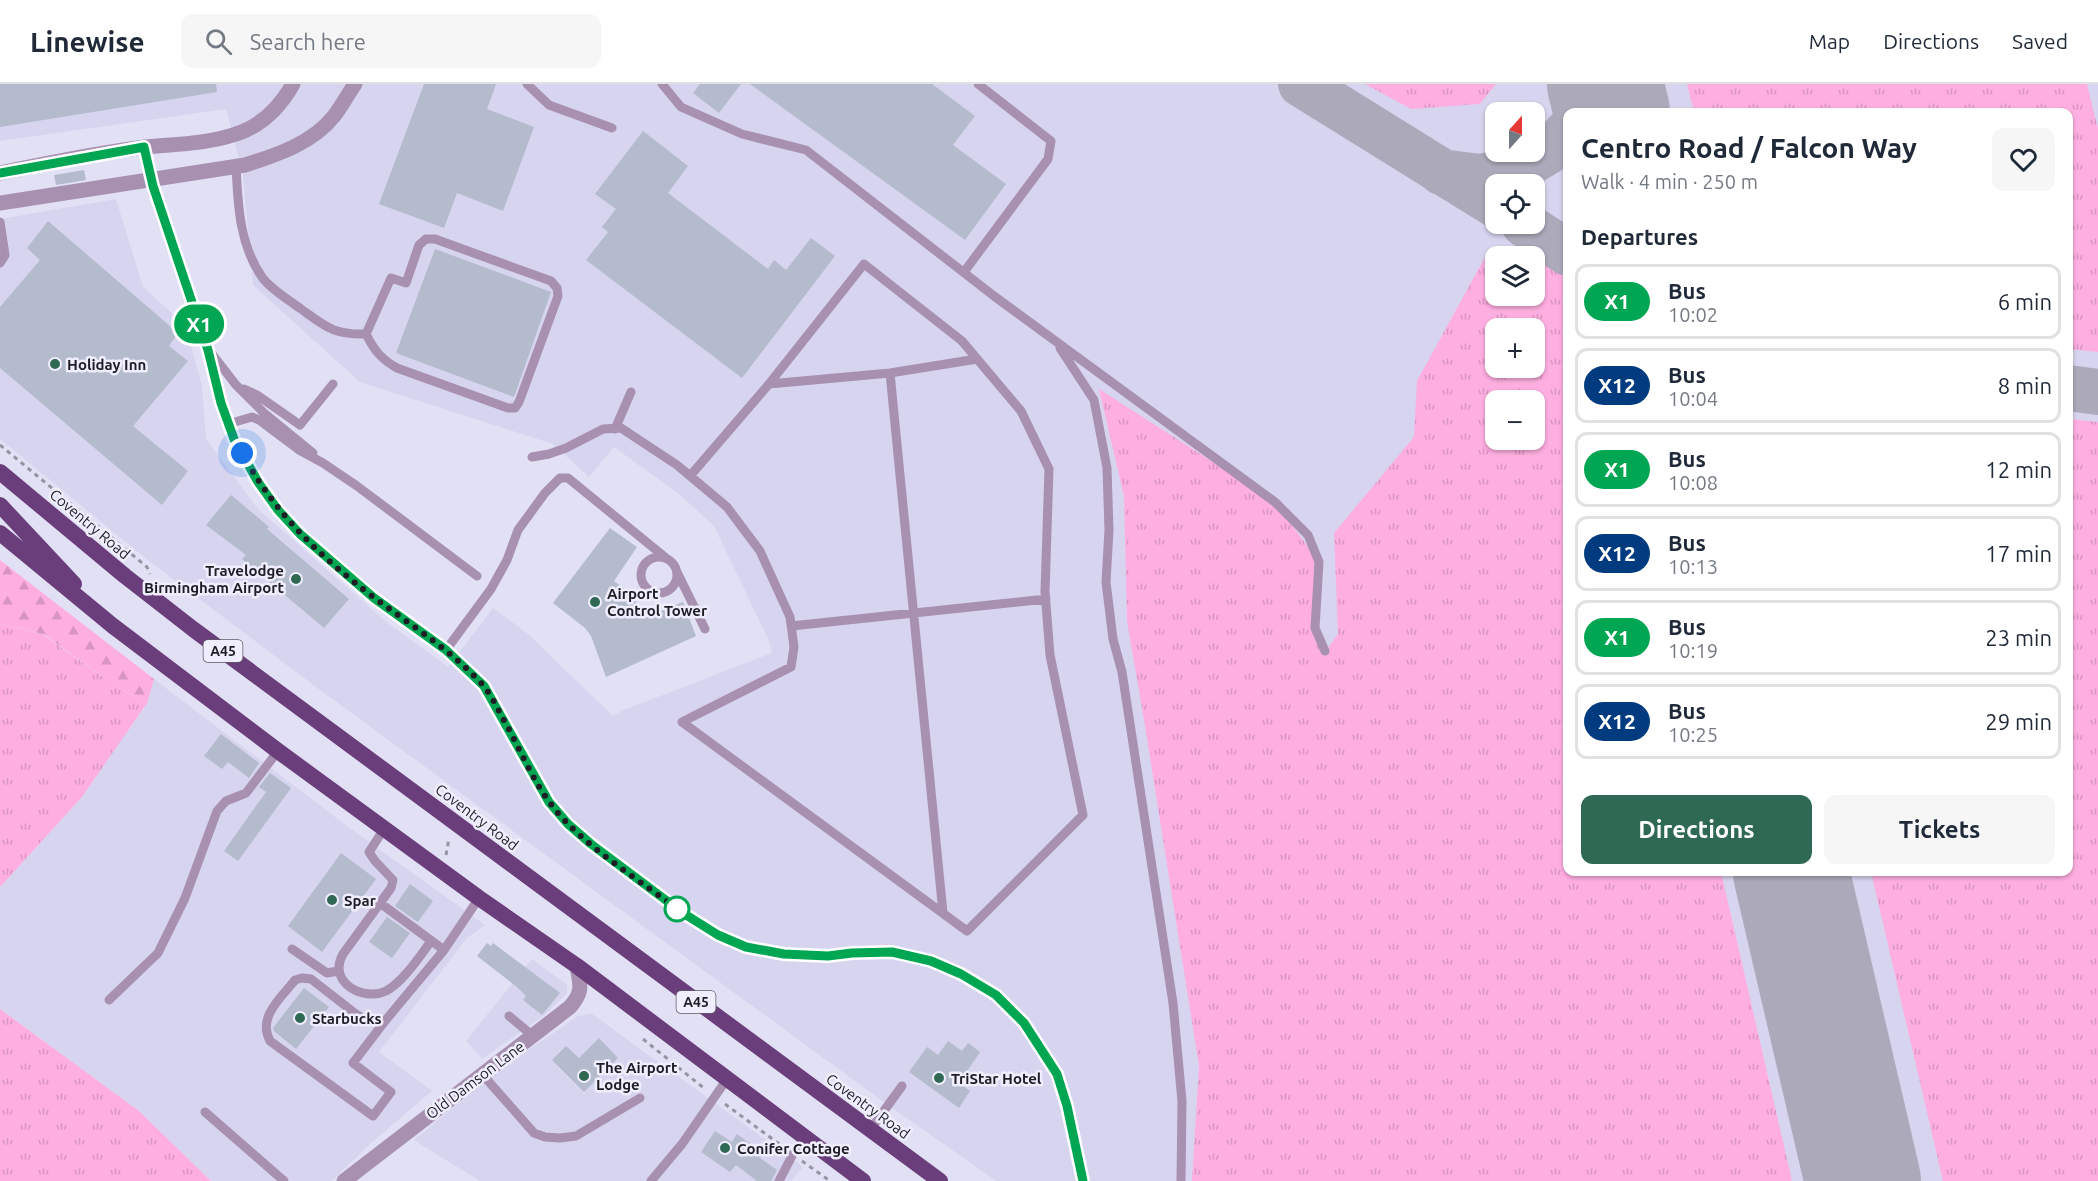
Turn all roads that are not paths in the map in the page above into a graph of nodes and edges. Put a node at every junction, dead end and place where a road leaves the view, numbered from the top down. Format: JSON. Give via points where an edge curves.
{"nodes":[{"id":1,"x":293,"y":84,"type":"edge"},
{"id":2,"x":355,"y":84,"type":"edge"},
{"id":3,"x":527,"y":84,"type":"edge"},
{"id":4,"x":662,"y":84,"type":"edge"},
{"id":5,"x":978,"y":84,"type":"edge"},
{"id":6,"x":612,"y":128,"type":"dead end"},
{"id":7,"x":144,"y":147,"type":"junction"},
{"id":8,"x":236,"y":167,"type":"junction"},
{"id":9,"x":0,"y":173,"type":"edge"},
{"id":10,"x":152,"y":179,"type":"junction"},
{"id":11,"x":0,"y":203,"type":"edge"},
{"id":12,"x":0,"y":222,"type":"edge"},
{"id":13,"x":0,"y":263,"type":"edge"},
{"id":14,"x":964,"y":272,"type":"junction"},
{"id":15,"x":366,"y":334,"type":"junction"},
{"id":16,"x":1056,"y":341,"type":"junction"},
{"id":17,"x":208,"y":350,"type":"junction"},
{"id":18,"x":977,"y":359,"type":"junction"},
{"id":19,"x":890,"y":373,"type":"junction"},
{"id":20,"x":333,"y":384,"type":"dead end"},
{"id":21,"x":769,"y":384,"type":"junction"},
{"id":22,"x":236,"y":385,"type":"junction"},
{"id":23,"x":631,"y":392,"type":"dead end"},
{"id":24,"x":228,"y":424,"type":"junction"},
{"id":25,"x":615,"y":429,"type":"junction"},
{"id":26,"x":532,"y":458,"type":"dead end"},
{"id":27,"x":323,"y":463,"type":"junction"},
{"id":28,"x":0,"y":472,"type":"edge"},
{"id":29,"x":690,"y":476,"type":"junction"},
{"id":30,"x":0,"y":506,"type":"edge"},
{"id":31,"x":0,"y":533,"type":"edge"},
{"id":32,"x":666,"y":558,"type":"junction"},
{"id":33,"x":677,"y":572,"type":"junction"},
{"id":34,"x":477,"y":576,"type":"dead end"},
{"id":35,"x":1046,"y":599,"type":"junction"},
{"id":36,"x":913,"y":612,"type":"junction"},
{"id":37,"x":113,"y":626,"type":"junction"},
{"id":38,"x":791,"y":626,"type":"junction"},
{"id":39,"x":705,"y":629,"type":"dead end"},
{"id":40,"x":446,"y":650,"type":"junction"},
{"id":41,"x":1326,"y":651,"type":"dead end"},
{"id":42,"x":278,"y":751,"type":"junction"},
{"id":43,"x":384,"y":829,"type":"junction"},
{"id":44,"x":479,"y":898,"type":"junction"},
{"id":45,"x":380,"y":903,"type":"junction"},
{"id":46,"x":943,"y":914,"type":"junction"},
{"id":47,"x":431,"y":941,"type":"junction"},
{"id":48,"x":292,"y":948,"type":"dead end"},
{"id":49,"x":444,"y":950,"type":"junction"},
{"id":50,"x":577,"y":966,"type":"junction"},
{"id":51,"x":338,"y":972,"type":"junction"},
{"id":52,"x":110,"y":1000,"type":"dead end"},
{"id":53,"x":509,"y":1016,"type":"dead end"},
{"id":54,"x":385,"y":1021,"type":"junction"},
{"id":55,"x":533,"y":1036,"type":"junction"},
{"id":56,"x":482,"y":1074,"type":"junction"},
{"id":57,"x":727,"y":1079,"type":"junction"},
{"id":58,"x":902,"y":1086,"type":"dead end"},
{"id":59,"x":640,"y":1098,"type":"dead end"},
{"id":60,"x":205,"y":1112,"type":"dead end"},
{"id":61,"x":870,"y":1130,"type":"junction"},
{"id":62,"x":805,"y":1138,"type":"junction"},
{"id":63,"x":284,"y":1181,"type":"edge"},
{"id":64,"x":344,"y":1181,"type":"edge"},
{"id":65,"x":651,"y":1181,"type":"edge"},
{"id":66,"x":779,"y":1181,"type":"edge"},
{"id":67,"x":863,"y":1181,"type":"edge"},
{"id":68,"x":940,"y":1181,"type":"edge"},
{"id":69,"x":1083,"y":1181,"type":"edge"},
{"id":70,"x":1180,"y":1181,"type":"edge"}],
"edges":[{"from":1,"to":7,"type":"street","via":[[275,110],[236,134]]},
{"from":2,"to":8,"type":"street","via":[[333,117],[314,135],[279,154]]},
{"from":3,"to":6,"type":"lane","via":[[549,105]]},
{"from":4,"to":14,"type":"lane","via":[[681,107],[741,134],[806,150]]},
{"from":5,"to":14,"type":"lane","via":[[1051,141],[1048,159]]},
{"from":7,"to":9,"type":"street"},
{"from":7,"to":10,"type":"lane"},
{"from":8,"to":10,"type":"street"},
{"from":8,"to":15,"type":"lane","via":[[241,231],[262,278],[326,328],[345,335]]},
{"from":10,"to":11,"type":"street"},
{"from":10,"to":17,"type":"lane"},
{"from":12,"to":13,"type":"lane","via":[[5,255]]},
{"from":14,"to":16,"type":"lane"},
{"from":15,"to":15,"type":"lane","via":[[391,278],[406,283],[419,246],[426,239],[435,238],[551,281],[557,288],[558,296],[515,408],[397,368],[375,351]]},
{"from":16,"to":41,"type":"lane","via":[[1275,502],[1308,535],[1319,562],[1315,628]]},
{"from":16,"to":70,"type":"lane","via":[[1094,400],[1107,468],[1106,582],[1173,1003],[1182,1101]]},
{"from":17,"to":22,"type":"lane"},
{"from":17,"to":24,"type":"lane"},
{"from":18,"to":19,"type":"lane"},
{"from":18,"to":21,"type":"lane","via":[[962,341],[864,264]]},
{"from":18,"to":35,"type":"lane","via":[[1021,411],[1049,470]]},
{"from":19,"to":21,"type":"lane"},
{"from":19,"to":36,"type":"lane"},
{"from":20,"to":22,"type":"lane","via":[[300,425]]},
{"from":21,"to":29,"type":"lane"},
{"from":22,"to":27,"type":"lane"},
{"from":23,"to":25,"type":"lane"},
{"from":24,"to":27,"type":"lane","via":[[252,417]]},
{"from":24,"to":40,"type":"lane","via":[[258,482],[300,534],[374,598]]},
{"from":25,"to":26,"type":"lane","via":[[603,429],[566,448]]},
{"from":25,"to":29,"type":"lane","via":[[621,428]]},
{"from":27,"to":34,"type":"lane"},
{"from":28,"to":61,"type":"highway","name":"Coventry Road","number":"A45","via":[[168,609]]},
{"from":29,"to":38,"type":"lane","via":[[727,507],[760,551]]},
{"from":30,"to":37,"type":"highway"},
{"from":31,"to":37,"type":"highway","number":"A45"},
{"from":32,"to":33,"type":"lane"},
{"from":32,"to":33,"type":"lane","via":[[654,557],[644,564],[640,576],[645,587],[655,593],[667,592],[675,584]]},
{"from":32,"to":40,"type":"lane","via":[[568,478],[560,478],[518,530],[491,589]]},
{"from":33,"to":39,"type":"lane"},
{"from":35,"to":36,"type":"lane"},
{"from":35,"to":46,"type":"lane","via":[[1050,655],[1083,815],[967,931]]},
{"from":36,"to":38,"type":"lane"},
{"from":36,"to":46,"type":"lane"},
{"from":37,"to":42,"type":"highway","number":"A45"},
{"from":38,"to":46,"type":"lane","via":[[791,667],[682,722]]},
{"from":40,"to":69,"type":"lane","via":[[484,686],[549,802],[568,824],[700,924],[746,947],[784,954],[892,952],[931,961],[996,995],[1024,1023],[1057,1074]]},
{"from":42,"to":43,"type":"highway","number":"A45"},
{"from":42,"to":52,"type":"lane","via":[[246,793],[226,801],[217,811],[185,898],[158,953]]},
{"from":43,"to":44,"type":"highway","number":"A45"},
{"from":43,"to":45,"type":"lane","via":[[369,852],[393,880]]},
{"from":44,"to":49,"type":"lane"},
{"from":44,"to":50,"type":"highway","number":"A45"},
{"from":45,"to":47,"type":"lane"},
{"from":45,"to":51,"type":"lane","via":[[343,954]]},
{"from":47,"to":49,"type":"lane"},
{"from":47,"to":51,"type":"lane","via":[[387,990],[372,994],[358,991]]},
{"from":48,"to":51,"type":"lane","via":[[327,973]]},
{"from":49,"to":54,"type":"lane"},
{"from":50,"to":55,"type":"street","name":"Old Damson Lane","via":[[581,988],[578,998]]},
{"from":50,"to":57,"type":"highway","number":"A45"},
{"from":53,"to":55,"type":"lane"},
{"from":54,"to":54,"type":"lane","via":[[353,1063],[391,1092],[373,1116],[270,1041],[265,1032],[267,1017],[295,980],[302,978],[311,979],[366,1020]]},
{"from":55,"to":56,"type":"street","name":"Old Damson Lane"},
{"from":56,"to":59,"type":"lane","via":[[534,1133],[545,1137],[576,1136]]},
{"from":56,"to":64,"type":"street","name":"Old Damson Lane"},
{"from":57,"to":62,"type":"highway","number":"A45"},
{"from":57,"to":65,"type":"lane"},
{"from":58,"to":61,"type":"lane"},
{"from":60,"to":63,"type":"lane"},
{"from":61,"to":68,"type":"highway","name":"Coventry Road","number":"A45"},
{"from":62,"to":66,"type":"lane"},
{"from":62,"to":67,"type":"highway","number":"A45"}]}
